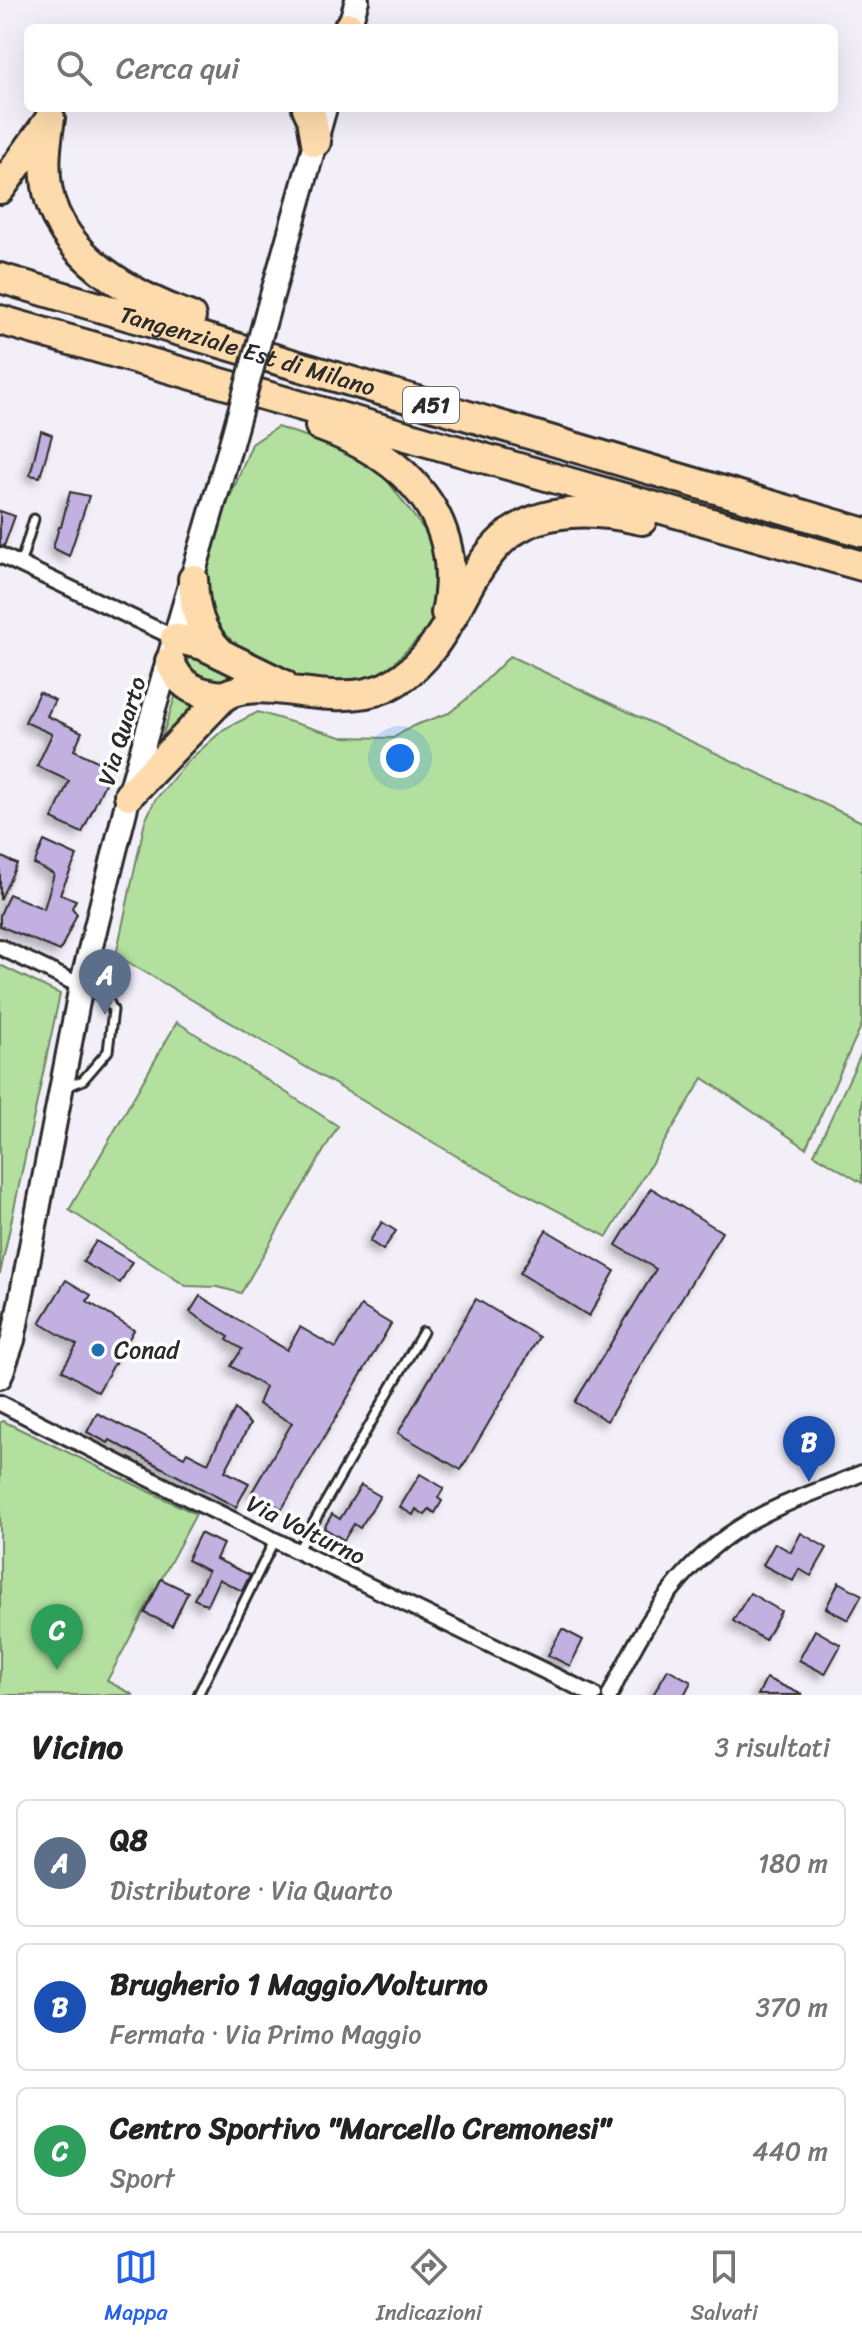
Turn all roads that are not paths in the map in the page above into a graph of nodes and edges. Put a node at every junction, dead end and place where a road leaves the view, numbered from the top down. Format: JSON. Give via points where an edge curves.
{"nodes":[{"id":1,"x":357,"y":0,"type":"edge"},
{"id":2,"x":350,"y":24,"type":"edge"},
{"id":3,"x":308,"y":112,"type":"edge"},
{"id":4,"x":324,"y":112,"type":"edge"},
{"id":5,"x":53,"y":113,"type":"edge"},
{"id":6,"x":316,"y":142,"type":"junction"},
{"id":7,"x":0,"y":189,"type":"edge"},
{"id":8,"x":0,"y":278,"type":"edge"},
{"id":9,"x":0,"y":321,"type":"edge"},
{"id":10,"x":285,"y":362,"type":"junction"},
{"id":11,"x":34,"y":519,"type":"dead end"},
{"id":12,"x":857,"y":529,"type":"edge"},
{"id":13,"x":0,"y":555,"type":"edge"},
{"id":14,"x":20,"y":565,"type":"junction"},
{"id":15,"x":862,"y":566,"type":"edge"},
{"id":16,"x":193,"y":579,"type":"junction"},
{"id":17,"x":439,"y":640,"type":"junction"},
{"id":18,"x":172,"y":650,"type":"junction"},
{"id":19,"x":225,"y":657,"type":"junction"},
{"id":20,"x":305,"y":694,"type":"junction"},
{"id":21,"x":224,"y":696,"type":"junction"},
{"id":22,"x":129,"y":795,"type":"junction"},
{"id":23,"x":0,"y":947,"type":"edge"},
{"id":24,"x":81,"y":986,"type":"junction"},
{"id":25,"x":61,"y":1090,"type":"junction"},
{"id":26,"x":423,"y":1332,"type":"dead end"},
{"id":27,"x":0,"y":1377,"type":"edge"},
{"id":28,"x":0,"y":1403,"type":"edge"},
{"id":29,"x":862,"y":1473,"type":"edge"},
{"id":30,"x":275,"y":1539,"type":"junction"},
{"id":31,"x":298,"y":1550,"type":"junction"},
{"id":32,"x":198,"y":1695,"type":"edge"},
{"id":33,"x":594,"y":1695,"type":"edge"},
{"id":34,"x":610,"y":1695,"type":"edge"}],
"edges":[{"from":1,"to":2,"type":"street"},
{"from":3,"to":6,"type":"highway"},
{"from":4,"to":6,"type":"street","name":"Via Quarto"},
{"from":5,"to":7,"type":"highway"},
{"from":5,"to":10,"type":"highway","via":[[45,157],[48,195],[78,247],[140,295]]},
{"from":6,"to":16,"type":"street","name":"Via Quarto","bridge":true},
{"from":8,"to":10,"type":"highway","name":"Tangenziale Est di Milano","number":"A51"},
{"from":9,"to":15,"type":"highway","name":"Tangenziale Est di Milano","number":"A51"},
{"from":9,"to":17,"type":"highway","via":[[320,426],[378,455],[426,499],[445,535],[451,582]]},
{"from":10,"to":12,"type":"highway","name":"Tangenziale Est di Milano","number":"A51"},
{"from":11,"to":14,"type":"lane"},
{"from":13,"to":14,"type":"street"},
{"from":14,"to":18,"type":"street"},
{"from":15,"to":17,"type":"highway","via":[[731,543],[617,514],[566,513],[520,529],[497,545]]},
{"from":16,"to":18,"type":"street","name":"Via Quarto"},
{"from":16,"to":19,"type":"highway","via":[[197,616]]},
{"from":17,"to":20,"type":"highway","via":[[416,667],[385,687],[346,696]]},
{"from":18,"to":19,"type":"highway","via":[[191,641]]},
{"from":18,"to":21,"type":"highway","via":[[175,674],[186,686]]},
{"from":18,"to":22,"type":"street","name":"Via Quarto"},
{"from":19,"to":20,"type":"highway"},
{"from":20,"to":21,"type":"highway","via":[[248,688]]},
{"from":21,"to":22,"type":"highway"},
{"from":22,"to":24,"type":"street","name":"Via Quarto"},
{"from":23,"to":24,"type":"street"},
{"from":24,"to":25,"type":"street","name":"Via Quarto"},
{"from":24,"to":25,"type":"lane","via":[[108,1000],[113,1010],[108,1051],[83,1080]]},
{"from":25,"to":27,"type":"street","name":"Via Quarto","via":[[13,1340]]},
{"from":26,"to":31,"type":"lane"},
{"from":28,"to":30,"type":"street","name":"Via Volturno"},
{"from":29,"to":34,"type":"street","via":[[764,1515],[694,1562],[653,1614]]},
{"from":30,"to":31,"type":"street","name":"Via Volturno"},
{"from":30,"to":32,"type":"lane"},
{"from":31,"to":33,"type":"street","name":"Via Volturno"}]}
